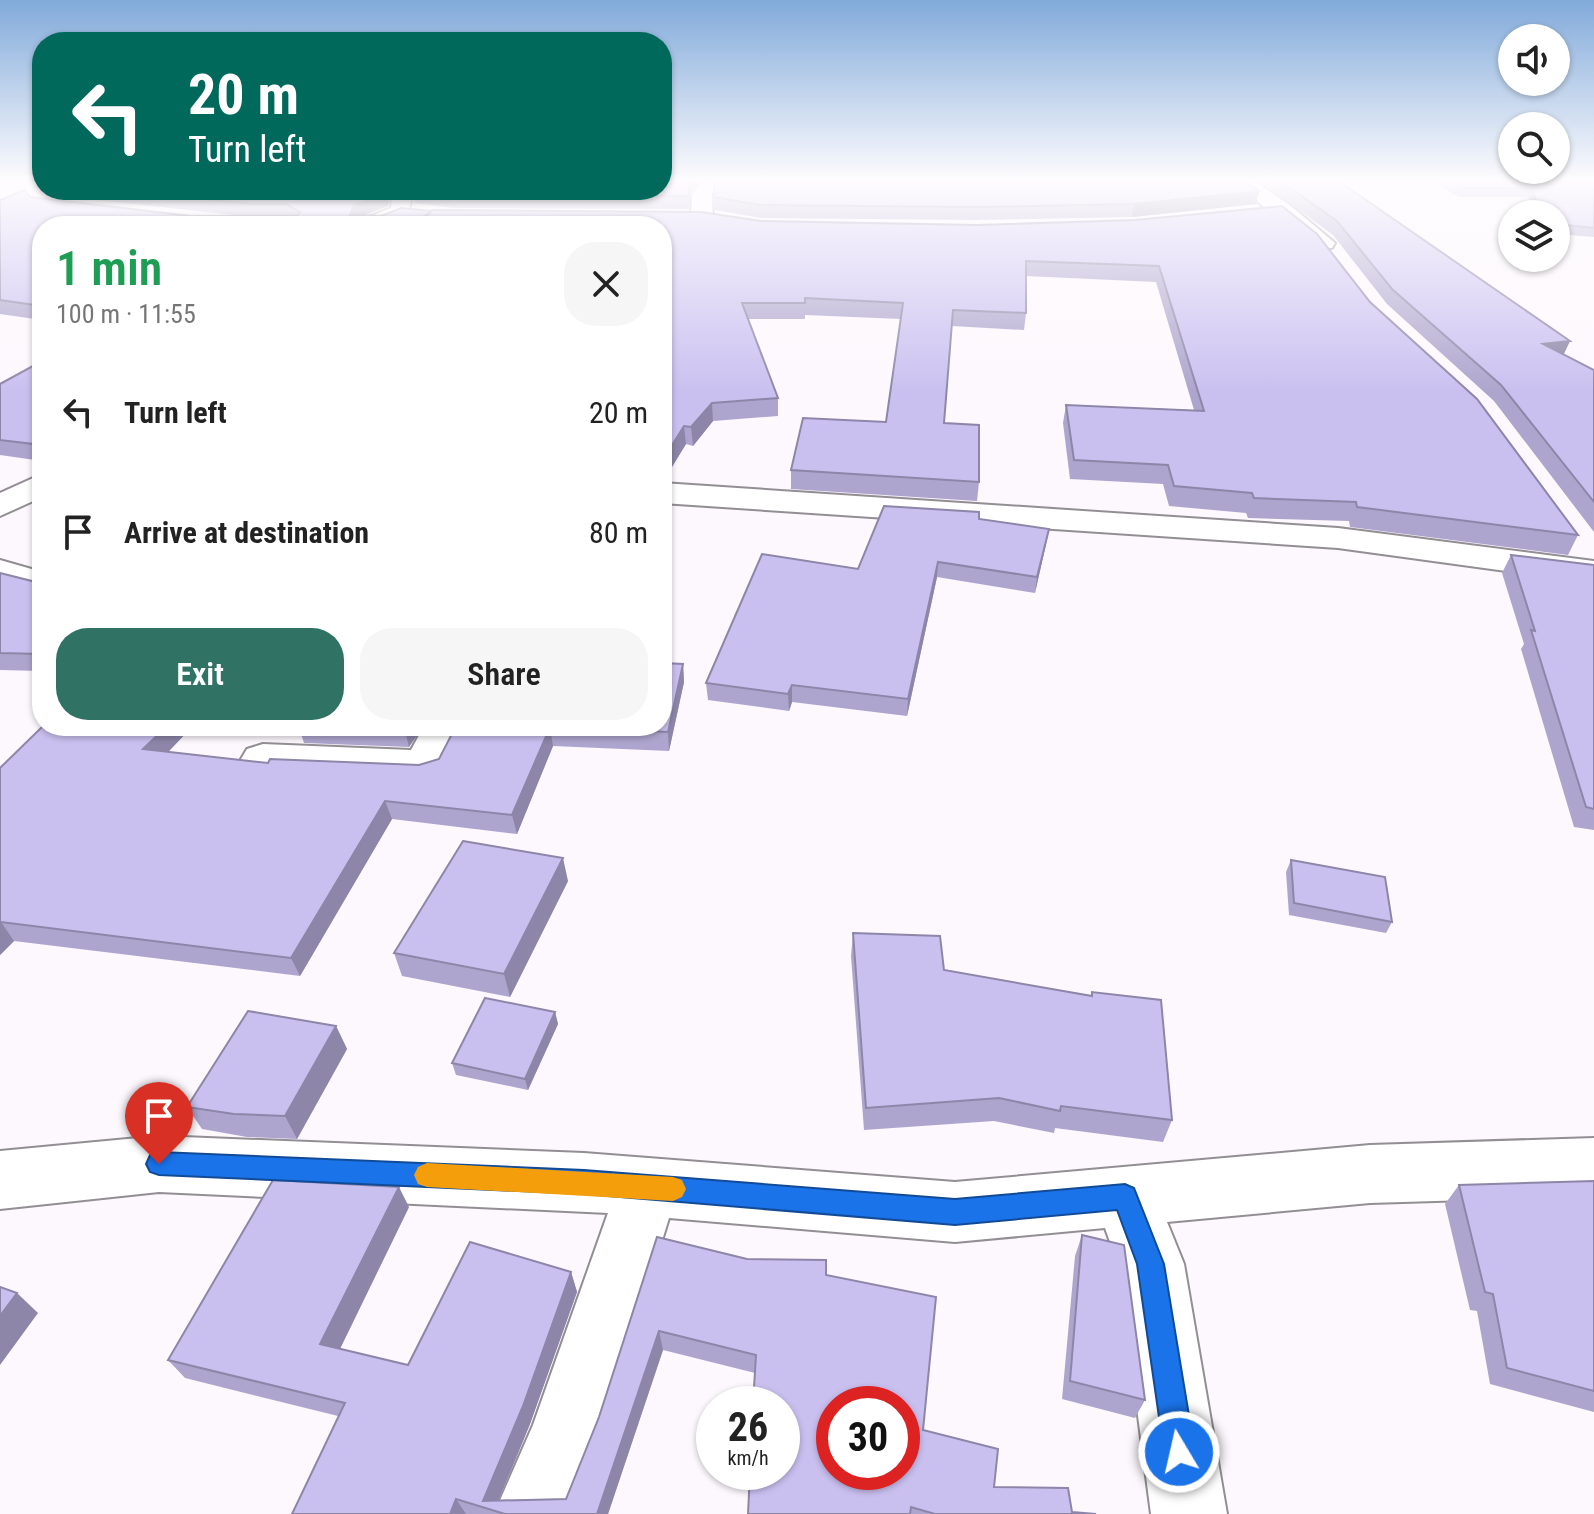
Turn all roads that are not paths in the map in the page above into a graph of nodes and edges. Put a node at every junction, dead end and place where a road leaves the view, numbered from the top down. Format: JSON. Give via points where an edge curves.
{"nodes":[{"id":1,"x":1330,"y":251,"type":"edge"},
{"id":2,"x":1341,"y":265,"type":"edge"},
{"id":3,"x":32,"y":489,"type":"edge"},
{"id":4,"x":672,"y":494,"type":"edge"},
{"id":5,"x":0,"y":506,"type":"edge"},
{"id":6,"x":1591,"y":560,"type":"edge"},
{"id":7,"x":0,"y":571,"type":"edge"},
{"id":8,"x":32,"y":581,"type":"edge"},
{"id":9,"x":440,"y":736,"type":"edge"},
{"id":10,"x":263,"y":759,"type":"edge"},
{"id":11,"x":1594,"y":1167,"type":"edge"},
{"id":12,"x":0,"y":1180,"type":"edge"},
{"id":13,"x":648,"y":1187,"type":"junction"},
{"id":14,"x":1125,"y":1197,"type":"junction"},
{"id":15,"x":532,"y":1514,"type":"edge"},
{"id":16,"x":1189,"y":1514,"type":"edge"}],
"edges":[{"from":1,"to":2,"type":"street"},
{"from":3,"to":5,"type":"street"},
{"from":4,"to":6,"type":"street"},
{"from":7,"to":8,"type":"street"},
{"from":9,"to":10,"type":"street","via":[[425,765]]},
{"from":11,"to":14,"type":"street","via":[[1370,1174]]},
{"from":12,"to":13,"type":"street","via":[[159,1164]]},
{"from":13,"to":14,"type":"street","via":[[955,1212]]},
{"from":13,"to":15,"type":"street","via":[[566,1433]]},
{"from":14,"to":16,"type":"street","via":[[1151,1264]]}]}
